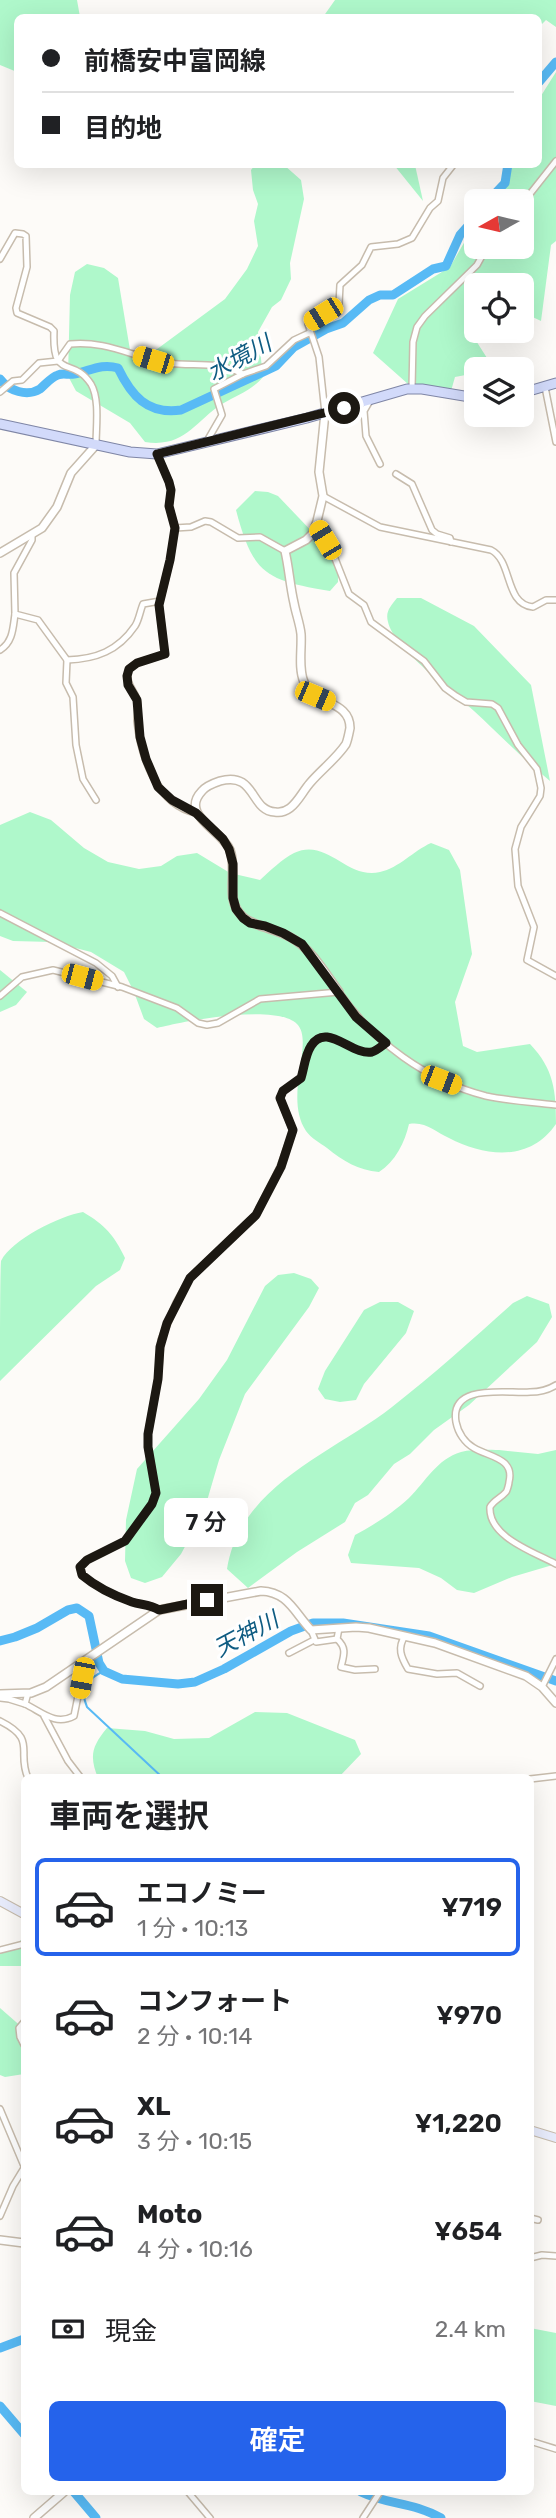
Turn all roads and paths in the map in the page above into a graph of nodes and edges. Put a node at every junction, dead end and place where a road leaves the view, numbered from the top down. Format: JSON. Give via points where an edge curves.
{"nodes":[{"id":1,"x":556,"y":161,"type":"edge"},
{"id":2,"x":451,"y":168,"type":"edge"},
{"id":3,"x":534,"y":189,"type":"edge"},
{"id":4,"x":0,"y":259,"type":"edge"},
{"id":5,"x":480,"y":259,"type":"edge"},
{"id":6,"x":309,"y":333,"type":"junction"},
{"id":7,"x":58,"y":360,"type":"junction"},
{"id":8,"x":243,"y":374,"type":"junction"},
{"id":9,"x":556,"y":383,"type":"edge"},
{"id":10,"x":545,"y":387,"type":"junction"},
{"id":11,"x":412,"y":388,"type":"junction"},
{"id":12,"x":534,"y":390,"type":"edge"},
{"id":13,"x":0,"y":393,"type":"edge"},
{"id":14,"x":464,"y":396,"type":"edge"},
{"id":15,"x":371,"y":399,"type":"junction"},
{"id":16,"x":325,"y":413,"type":"junction"},
{"id":17,"x":0,"y":424,"type":"edge"},
{"id":18,"x":207,"y":441,"type":"junction"},
{"id":19,"x":556,"y":442,"type":"edge"},
{"id":20,"x":96,"y":445,"type":"junction"},
{"id":21,"x":157,"y":454,"type":"junction"},
{"id":22,"x":380,"y":464,"type":"dead end"},
{"id":23,"x":396,"y":474,"type":"dead end"},
{"id":24,"x":323,"y":496,"type":"junction"},
{"id":25,"x":315,"y":525,"type":"junction"},
{"id":26,"x":175,"y":528,"type":"junction"},
{"id":27,"x":32,"y":536,"type":"junction"},
{"id":28,"x":451,"y":542,"type":"junction"},
{"id":29,"x":285,"y":551,"type":"junction"},
{"id":30,"x":0,"y":553,"type":"edge"},
{"id":31,"x":556,"y":600,"type":"edge"},
{"id":32,"x":160,"y":601,"type":"junction"},
{"id":33,"x":15,"y":614,"type":"junction"},
{"id":34,"x":0,"y":650,"type":"edge"},
{"id":35,"x":67,"y":660,"type":"junction"},
{"id":36,"x":96,"y":800,"type":"dead end"},
{"id":37,"x":196,"y":813,"type":"junction"},
{"id":38,"x":0,"y":913,"type":"edge"},
{"id":39,"x":556,"y":976,"type":"edge"},
{"id":40,"x":118,"y":987,"type":"junction"},
{"id":41,"x":339,"y":992,"type":"junction"},
{"id":42,"x":0,"y":996,"type":"edge"},
{"id":43,"x":386,"y":1043,"type":"junction"},
{"id":44,"x":556,"y":1105,"type":"edge"},
{"id":45,"x":556,"y":1385,"type":"edge"},
{"id":46,"x":556,"y":1564,"type":"edge"},
{"id":47,"x":159,"y":1610,"type":"junction"},
{"id":48,"x":308,"y":1627,"type":"junction"},
{"id":49,"x":339,"y":1628,"type":"junction"},
{"id":50,"x":405,"y":1636,"type":"junction"},
{"id":51,"x":337,"y":1639,"type":"junction"},
{"id":52,"x":314,"y":1640,"type":"junction"},
{"id":53,"x":289,"y":1653,"type":"dead end"},
{"id":54,"x":88,"y":1658,"type":"junction"},
{"id":55,"x":556,"y":1658,"type":"edge"},
{"id":56,"x":375,"y":1669,"type":"dead end"},
{"id":57,"x":543,"y":1684,"type":"junction"},
{"id":58,"x":480,"y":1686,"type":"dead end"},
{"id":59,"x":28,"y":1693,"type":"junction"},
{"id":60,"x":0,"y":1696,"type":"edge"},
{"id":61,"x":556,"y":1703,"type":"edge"},
{"id":62,"x":25,"y":1704,"type":"junction"},
{"id":63,"x":44,"y":1716,"type":"junction"},
{"id":64,"x":0,"y":1721,"type":"edge"},
{"id":65,"x":26,"y":1774,"type":"edge"},
{"id":66,"x":78,"y":1774,"type":"edge"},
{"id":67,"x":556,"y":1776,"type":"edge"},
{"id":68,"x":534,"y":1779,"type":"edge"},
{"id":69,"x":0,"y":1901,"type":"edge"},
{"id":70,"x":21,"y":1912,"type":"edge"},
{"id":71,"x":21,"y":1945,"type":"edge"},
{"id":72,"x":0,"y":1950,"type":"edge"},
{"id":73,"x":0,"y":2109,"type":"edge"},
{"id":74,"x":534,"y":2131,"type":"edge"},
{"id":75,"x":556,"y":2138,"type":"edge"},
{"id":76,"x":21,"y":2160,"type":"edge"},
{"id":77,"x":21,"y":2172,"type":"edge"},
{"id":78,"x":0,"y":2216,"type":"edge"},
{"id":79,"x":534,"y":2219,"type":"edge"},
{"id":80,"x":538,"y":2220,"type":"dead end"},
{"id":81,"x":0,"y":2240,"type":"edge"},
{"id":82,"x":21,"y":2243,"type":"edge"},
{"id":83,"x":556,"y":2256,"type":"edge"},
{"id":84,"x":534,"y":2257,"type":"edge"},
{"id":85,"x":534,"y":2442,"type":"edge"},
{"id":86,"x":556,"y":2449,"type":"edge"},
{"id":87,"x":60,"y":2495,"type":"edge"},
{"id":88,"x":191,"y":2495,"type":"edge"},
{"id":89,"x":378,"y":2495,"type":"edge"},
{"id":90,"x":34,"y":2518,"type":"edge"},
{"id":91,"x":210,"y":2518,"type":"edge"},
{"id":92,"x":363,"y":2518,"type":"edge"}],
"edges":[{"from":1,"to":3,"type":"street"},
{"from":2,"to":6,"type":"street","via":[[443,178],[438,201],[412,238],[371,247],[362,265],[340,285],[339,304],[308,324]]},
{"from":4,"to":7,"type":"street","via":[[15,233],[26,236],[27,267],[17,313],[54,331]]},
{"from":5,"to":11,"type":"street","via":[[417,327]]},
{"from":6,"to":8,"type":"street","via":[[294,340],[266,366]]},
{"from":6,"to":16,"type":"street","via":[[319,357]]},
{"from":7,"to":8,"type":"street","via":[[70,344],[79,343],[171,363],[209,363]]},
{"from":7,"to":13,"type":"street","via":[[40,363]]},
{"from":7,"to":20,"type":"street","via":[[63,367],[75,369],[93,388]]},
{"from":8,"to":18,"type":"street","via":[[214,389],[222,415]]},
{"from":9,"to":10,"type":"main road"},
{"from":10,"to":12,"type":"main road"},
{"from":10,"to":19,"type":"street"},
{"from":11,"to":14,"type":"main road"},
{"from":11,"to":15,"type":"main road"},
{"from":15,"to":16,"type":"main road"},
{"from":15,"to":22,"type":"street","via":[[365,411],[366,436]]},
{"from":16,"to":18,"type":"main road"},
{"from":16,"to":24,"type":"street","via":[[319,472]]},
{"from":17,"to":20,"type":"main road"},
{"from":18,"to":21,"type":"main road"},
{"from":20,"to":21,"type":"main road"},
{"from":20,"to":27,"type":"street","via":[[66,481],[51,517]]},
{"from":21,"to":26,"type":"street","via":[[171,490],[169,506]]},
{"from":23,"to":28,"type":"street","via":[[412,484],[432,530]]},
{"from":24,"to":25,"type":"street"},
{"from":24,"to":28,"type":"street","via":[[380,527]]},
{"from":25,"to":29,"type":"street","via":[[306,540]]},
{"from":25,"to":39,"type":"street","via":[[349,594],[364,605],[371,622],[424,662],[456,696],[498,708],[537,769],[540,796],[519,832],[514,859],[518,886],[534,927],[527,960]]},
{"from":26,"to":29,"type":"street","via":[[211,522],[238,538],[266,539]]},
{"from":26,"to":32,"type":"street"},
{"from":27,"to":30,"type":"street"},
{"from":27,"to":33,"type":"street","via":[[14,573]]},
{"from":28,"to":31,"type":"street","via":[[496,553],[523,604],[533,607]]},
{"from":29,"to":37,"type":"street","via":[[300,626],[303,680],[315,696],[340,707],[349,720],[346,743],[286,811],[261,807],[246,785],[232,779],[200,792]]},
{"from":32,"to":35,"type":"street","via":[[143,604],[137,623],[123,640],[96,658]]},
{"from":32,"to":37,"type":"street","via":[[165,654],[129,669],[128,685],[137,700],[140,737],[158,787]]},
{"from":33,"to":34,"type":"street","via":[[11,638]]},
{"from":33,"to":35,"type":"street","via":[[38,620]]},
{"from":35,"to":36,"type":"street","via":[[66,683],[73,697],[83,779]]},
{"from":37,"to":41,"type":"street","via":[[229,849],[236,909],[250,923],[302,944]]},
{"from":38,"to":40,"type":"street","via":[[96,963]]},
{"from":40,"to":41,"type":"street","via":[[177,1008],[207,1025],[260,999]]},
{"from":40,"to":42,"type":"street","via":[[53,970],[29,974]]},
{"from":41,"to":43,"type":"street","via":[[356,1017]]},
{"from":43,"to":44,"type":"street","via":[[421,1069],[470,1091]]},
{"from":43,"to":47,"type":"street","via":[[373,1052],[329,1037],[311,1046],[301,1078],[280,1098],[293,1130],[281,1167],[256,1215],[190,1278],[167,1323],[148,1434],[156,1493],[125,1541],[80,1567],[90,1581]]},
{"from":45,"to":46,"type":"street","via":[[548,1390],[475,1394],[459,1406],[455,1418],[466,1441],[505,1462],[509,1470],[506,1492],[490,1507],[492,1523],[508,1538]]},
{"from":47,"to":48,"type":"street","via":[[270,1591],[284,1598]]},
{"from":47,"to":54,"type":"street"},
{"from":48,"to":49,"type":"street"},
{"from":48,"to":52,"type":"street"},
{"from":49,"to":50,"type":"street","via":[[369,1628]]},
{"from":49,"to":51,"type":"street"},
{"from":50,"to":57,"type":"street"},
{"from":50,"to":58,"type":"street","via":[[400,1656],[408,1668],[457,1673]]},
{"from":51,"to":52,"type":"street"},
{"from":51,"to":56,"type":"street","via":[[345,1651],[342,1669]]},
{"from":52,"to":53,"type":"street"},
{"from":54,"to":59,"type":"street","via":[[46,1687]]},
{"from":54,"to":63,"type":"street","via":[[74,1716],[66,1720]]},
{"from":55,"to":57,"type":"street"},
{"from":57,"to":61,"type":"street"},
{"from":59,"to":60,"type":"street"},
{"from":59,"to":62,"type":"street"},
{"from":60,"to":62,"type":"street"},
{"from":62,"to":63,"type":"street"},
{"from":63,"to":66,"type":"street"},
{"from":64,"to":65,"type":"street","via":[[14,1728],[23,1741]]},
{"from":67,"to":68,"type":"street"},
{"from":69,"to":70,"type":"main road"},
{"from":71,"to":72,"type":"street"},
{"from":73,"to":76,"type":"street"},
{"from":74,"to":75,"type":"main road"},
{"from":77,"to":78,"type":"street"},
{"from":79,"to":80,"type":"street"},
{"from":81,"to":82,"type":"street"},
{"from":83,"to":84,"type":"street"},
{"from":85,"to":86,"type":"street"},
{"from":87,"to":90,"type":"street"},
{"from":88,"to":91,"type":"street"},
{"from":89,"to":92,"type":"street"}]}
